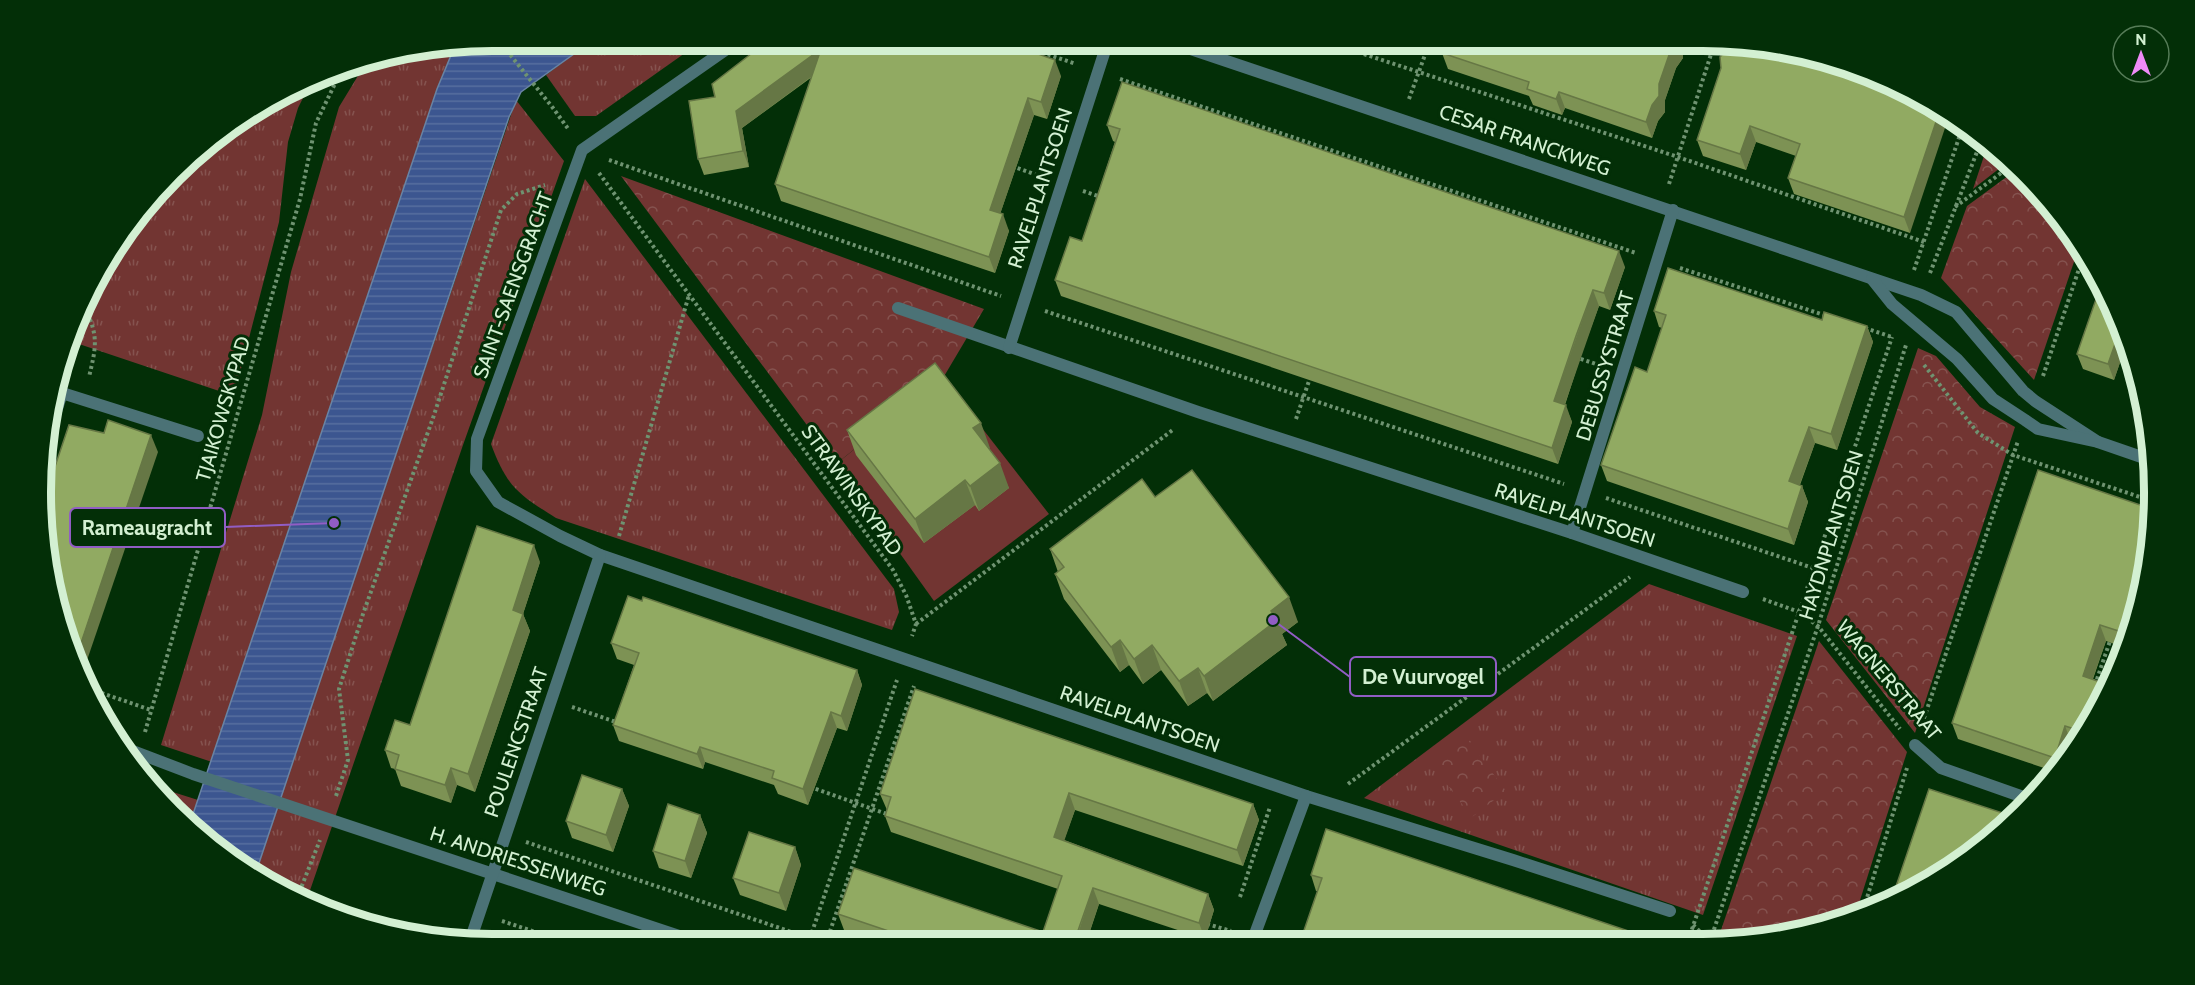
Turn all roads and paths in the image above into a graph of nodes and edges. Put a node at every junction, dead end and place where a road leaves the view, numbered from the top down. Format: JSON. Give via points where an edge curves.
{"nodes":[{"id":1,"x":508,"y":51,"type":"edge"},
{"id":2,"x":722,"y":51,"type":"edge"},
{"id":3,"x":1039,"y":51,"type":"edge"},
{"id":4,"x":1105,"y":51,"type":"edge"},
{"id":5,"x":1200,"y":51,"type":"edge"},
{"id":6,"x":1358,"y":51,"type":"edge"},
{"id":7,"x":1426,"y":51,"type":"edge"},
{"id":8,"x":1712,"y":51,"type":"edge"},
{"id":9,"x":1419,"y":71,"type":"junction"},
{"id":10,"x":1098,"y":72,"type":"junction"},
{"id":11,"x":336,"y":80,"type":"edge"},
{"id":12,"x":1403,"y":119,"type":"junction"},
{"id":13,"x":1960,"y":134,"type":"edge"},
{"id":14,"x":1978,"y":148,"type":"edge"},
{"id":15,"x":582,"y":150,"type":"junction"},
{"id":16,"x":1678,"y":157,"type":"junction"},
{"id":17,"x":1007,"y":165,"type":"edge"},
{"id":18,"x":1381,"y":167,"type":"junction"},
{"id":19,"x":2005,"y":171,"type":"edge"},
{"id":20,"x":573,"y":177,"type":"junction"},
{"id":21,"x":1377,"y":178,"type":"edge"},
{"id":22,"x":1062,"y":184,"type":"junction"},
{"id":23,"x":1107,"y":199,"type":"edge"},
{"id":24,"x":1668,"y":208,"type":"junction"},
{"id":25,"x":1955,"y":208,"type":"junction"},
{"id":26,"x":1924,"y":242,"type":"junction"},
{"id":27,"x":1658,"y":261,"type":"junction"},
{"id":28,"x":2080,"y":264,"type":"edge"},
{"id":29,"x":1871,"y":278,"type":"junction"},
{"id":30,"x":1907,"y":291,"type":"junction"},
{"id":31,"x":689,"y":295,"type":"junction"},
{"id":32,"x":1921,"y":295,"type":"junction"},
{"id":33,"x":1023,"y":303,"type":"junction"},
{"id":34,"x":898,"y":308,"type":"dead end"},
{"id":35,"x":1901,"y":311,"type":"junction"},
{"id":36,"x":89,"y":315,"type":"edge"},
{"id":37,"x":1836,"y":319,"type":"edge"},
{"id":38,"x":1858,"y":326,"type":"edge"},
{"id":39,"x":1892,"y":337,"type":"junction"},
{"id":40,"x":1906,"y":344,"type":"junction"},
{"id":41,"x":1009,"y":348,"type":"junction"},
{"id":42,"x":1912,"y":351,"type":"dead end"},
{"id":43,"x":1923,"y":364,"type":"dead end"},
{"id":44,"x":1311,"y":374,"type":"edge"},
{"id":45,"x":63,"y":391,"type":"edge"},
{"id":46,"x":1304,"y":396,"type":"junction"},
{"id":47,"x":82,"y":399,"type":"junction"},
{"id":48,"x":2035,"y":401,"type":"junction"},
{"id":49,"x":1197,"y":412,"type":"junction"},
{"id":50,"x":2025,"y":420,"type":"junction"},
{"id":51,"x":198,"y":436,"type":"dead end"},
{"id":52,"x":1288,"y":442,"type":"junction"},
{"id":53,"x":2098,"y":442,"type":"junction"},
{"id":54,"x":2013,"y":455,"type":"junction"},
{"id":55,"x":2142,"y":457,"type":"edge"},
{"id":56,"x":1586,"y":491,"type":"junction"},
{"id":57,"x":2144,"y":498,"type":"edge"},
{"id":58,"x":1572,"y":533,"type":"junction"},
{"id":59,"x":600,"y":555,"type":"junction"},
{"id":60,"x":613,"y":559,"type":"junction"},
{"id":61,"x":1652,"y":561,"type":"junction"},
{"id":62,"x":1813,"y":568,"type":"junction"},
{"id":63,"x":1743,"y":592,"type":"joint"},
{"id":64,"x":1799,"y":612,"type":"junction"},
{"id":65,"x":916,"y":624,"type":"junction"},
{"id":66,"x":1818,"y":626,"type":"junction"},
{"id":67,"x":2115,"y":628,"type":"edge"},
{"id":68,"x":904,"y":658,"type":"junction"},
{"id":69,"x":921,"y":664,"type":"junction"},
{"id":70,"x":99,"y":692,"type":"edge"},
{"id":71,"x":2092,"y":695,"type":"edge"},
{"id":72,"x":552,"y":700,"type":"junction"},
{"id":73,"x":151,"y":710,"type":"junction"},
{"id":74,"x":619,"y":723,"type":"edge"},
{"id":75,"x":1915,"y":745,"type":"junction"},
{"id":76,"x":134,"y":751,"type":"edge"},
{"id":77,"x":139,"y":752,"type":"junction"},
{"id":78,"x":799,"y":783,"type":"edge"},
{"id":79,"x":1347,"y":785,"type":"dead end"},
{"id":80,"x":1277,"y":787,"type":"junction"},
{"id":81,"x":1305,"y":796,"type":"junction"},
{"id":82,"x":2022,"y":797,"type":"edge"},
{"id":83,"x":855,"y":802,"type":"junction"},
{"id":84,"x":870,"y":808,"type":"junction"},
{"id":85,"x":892,"y":815,"type":"edge"},
{"id":86,"x":324,"y":818,"type":"junction"},
{"id":87,"x":505,"y":835,"type":"junction"},
{"id":88,"x":492,"y":872,"type":"junction"},
{"id":89,"x":300,"y":889,"type":"edge"},
{"id":90,"x":1240,"y":897,"type":"dead end"},
{"id":91,"x":1866,"y":902,"type":"edge"},
{"id":92,"x":1670,"y":911,"type":"dead end"},
{"id":93,"x":478,"y":913,"type":"junction"},
{"id":94,"x":1233,"y":920,"type":"dead end"},
{"id":95,"x":1207,"y":924,"type":"dead end"},
{"id":96,"x":1229,"y":931,"type":"junction"},
{"id":97,"x":472,"y":933,"type":"edge"},
{"id":98,"x":542,"y":934,"type":"edge"},
{"id":99,"x":674,"y":934,"type":"edge"},
{"id":100,"x":789,"y":934,"type":"edge"},
{"id":101,"x":811,"y":934,"type":"edge"},
{"id":102,"x":828,"y":934,"type":"edge"},
{"id":103,"x":1228,"y":934,"type":"edge"},
{"id":104,"x":1237,"y":934,"type":"edge"},
{"id":105,"x":1255,"y":934,"type":"edge"},
{"id":106,"x":1691,"y":934,"type":"edge"},
{"id":107,"x":1713,"y":934,"type":"edge"}],
"edges":[{"from":1,"to":15,"type":"path","name":"STRAWINSKYPAD"},
{"from":2,"to":15,"type":"street"},
{"from":3,"to":10,"type":"path"},
{"from":4,"to":10,"type":"street","name":"RAVELPLANTSOEN"},
{"from":5,"to":12,"type":"street","name":"CESAR FRANCKWEG"},
{"from":6,"to":9,"type":"path"},
{"from":7,"to":9,"type":"path"},
{"from":8,"to":16,"type":"path"},
{"from":9,"to":12,"type":"path"},
{"from":9,"to":16,"type":"path"},
{"from":10,"to":18,"type":"path"},
{"from":10,"to":22,"type":"street","name":"RAVELPLANTSOEN"},
{"from":11,"to":73,"type":"path","name":"TJAIKOWSKYPAD","via":[[316,123],[300,199]]},
{"from":12,"to":24,"type":"street","name":"CESAR FRANCKWEG"},
{"from":13,"to":26,"type":"path"},
{"from":14,"to":25,"type":"path"},
{"from":15,"to":20,"type":"street","name":"SAINT-SAENSGRACHT"},
{"from":15,"to":31,"type":"path","name":"STRAWINSKYPAD"},
{"from":15,"to":33,"type":"path"},
{"from":16,"to":24,"type":"path"},
{"from":16,"to":26,"type":"path"},
{"from":17,"to":22,"type":"path"},
{"from":18,"to":21,"type":"path"},
{"from":18,"to":27,"type":"path"},
{"from":19,"to":25,"type":"path"},
{"from":20,"to":59,"type":"street","name":"SAINT-SAENSGRACHT","via":[[477,439],[476,471],[498,501]]},
{"from":20,"to":86,"type":"path","via":[[517,194],[501,210],[339,689],[348,760]]},
{"from":22,"to":23,"type":"path"},
{"from":22,"to":33,"type":"street","name":"RAVELPLANTSOEN"},
{"from":24,"to":27,"type":"street","name":"DEBUSSYSTRAAT"},
{"from":24,"to":29,"type":"street","name":"CESAR FRANCKWEG"},
{"from":25,"to":32,"type":"path"},
{"from":26,"to":30,"type":"path"},
{"from":27,"to":37,"type":"path"},
{"from":27,"to":56,"type":"street","name":"DEBUSSYSTRAAT"},
{"from":28,"to":48,"type":"path"},
{"from":29,"to":30,"type":"street","name":"CESAR FRANCKWEG"},
{"from":29,"to":35,"type":"street","name":"CESAR FRANCKWEG"},
{"from":30,"to":32,"type":"street","name":"CESAR FRANCKWEG"},
{"from":31,"to":60,"type":"path"},
{"from":31,"to":65,"type":"path","name":"STRAWINSKYPAD","via":[[893,570]]},
{"from":32,"to":48,"type":"street","name":"CESAR FRANCKWEG","via":[[1956,312]]},
{"from":33,"to":41,"type":"street","name":"RAVELPLANTSOEN"},
{"from":33,"to":46,"type":"path"},
{"from":34,"to":41,"type":"street","name":"RAVELPLANTSOEN"},
{"from":35,"to":39,"type":"path"},
{"from":35,"to":50,"type":"street","name":"CESAR FRANCKWEG","via":[[1957,359],[1993,399]]},
{"from":36,"to":47,"type":"path","via":[[96,343]]},
{"from":38,"to":39,"type":"path"},
{"from":39,"to":40,"type":"path"},
{"from":39,"to":62,"type":"path"},
{"from":40,"to":42,"type":"path"},
{"from":40,"to":66,"type":"path","name":"HAYDNPLANTSOEN"},
{"from":41,"to":49,"type":"street","name":"RAVELPLANTSOEN"},
{"from":43,"to":54,"type":"path","via":[[1978,433]]},
{"from":44,"to":46,"type":"path"},
{"from":45,"to":47,"type":"street"},
{"from":46,"to":52,"type":"path"},
{"from":46,"to":56,"type":"path"},
{"from":47,"to":51,"type":"street"},
{"from":48,"to":53,"type":"street","name":"CESAR FRANCKWEG"},
{"from":49,"to":52,"type":"street","name":"RAVELPLANTSOEN"},
{"from":49,"to":65,"type":"path"},
{"from":50,"to":53,"type":"street","name":"CESAR FRANCKWEG","via":[[2038,429]]},
{"from":50,"to":54,"type":"path"},
{"from":52,"to":58,"type":"street","name":"RAVELPLANTSOEN"},
{"from":53,"to":55,"type":"street","name":"CESAR FRANCKWEG"},
{"from":54,"to":57,"type":"path"},
{"from":54,"to":75,"type":"path"},
{"from":56,"to":58,"type":"street","name":"DEBUSSYSTRAAT"},
{"from":56,"to":62,"type":"path"},
{"from":58,"to":61,"type":"street","name":"RAVELPLANTSOEN"},
{"from":59,"to":60,"type":"street","name":"RAVELPLANTSOEN"},
{"from":59,"to":72,"type":"street","name":"POULENCSTRAAT"},
{"from":60,"to":68,"type":"street","name":"RAVELPLANTSOEN"},
{"from":61,"to":63,"type":"street","name":"RAVELPLANTSOEN"},
{"from":61,"to":79,"type":"path"},
{"from":62,"to":64,"type":"path"},
{"from":63,"to":64,"type":"path"},
{"from":64,"to":66,"type":"path"},
{"from":64,"to":106,"type":"path"},
{"from":65,"to":68,"type":"path"},
{"from":66,"to":75,"type":"path","name":"WAGNERSTRAAT"},
{"from":66,"to":107,"type":"path","name":"HAYDNPLANTSOEN"},
{"from":67,"to":71,"type":"path"},
{"from":68,"to":69,"type":"street","name":"RAVELPLANTSOEN"},
{"from":68,"to":83,"type":"path"},
{"from":69,"to":80,"type":"street","name":"RAVELPLANTSOEN"},
{"from":69,"to":84,"type":"path"},
{"from":70,"to":73,"type":"path"},
{"from":72,"to":74,"type":"path"},
{"from":72,"to":87,"type":"street","name":"POULENCSTRAAT"},
{"from":73,"to":77,"type":"path","name":"TJAIKOWSKYPAD"},
{"from":75,"to":82,"type":"street","name":"WAGNERSTRAAT","via":[[1941,768]]},
{"from":75,"to":91,"type":"path"},
{"from":76,"to":77,"type":"street"},
{"from":77,"to":86,"type":"street","name":"H. ANDRIESSENWEG"},
{"from":78,"to":83,"type":"path"},
{"from":80,"to":81,"type":"street","name":"RAVELPLANTSOEN"},
{"from":80,"to":90,"type":"path"},
{"from":81,"to":92,"type":"street","name":"RAVELPLANTSOEN"},
{"from":81,"to":105,"type":"street"},
{"from":83,"to":84,"type":"path"},
{"from":83,"to":101,"type":"path"},
{"from":84,"to":85,"type":"path"},
{"from":84,"to":102,"type":"path"},
{"from":86,"to":88,"type":"street","name":"H. ANDRIESSENWEG"},
{"from":86,"to":89,"type":"path"},
{"from":87,"to":88,"type":"street","name":"POULENCSTRAAT"},
{"from":87,"to":100,"type":"path"},
{"from":88,"to":93,"type":"street","name":"POULENCSTRAAT"},
{"from":88,"to":99,"type":"street","name":"H. ANDRIESSENWEG"},
{"from":93,"to":97,"type":"street","name":"POULENCSTRAAT"},
{"from":93,"to":98,"type":"path"},
{"from":94,"to":96,"type":"path"},
{"from":95,"to":96,"type":"path"},
{"from":96,"to":103,"type":"path"},
{"from":96,"to":104,"type":"path"}]}
